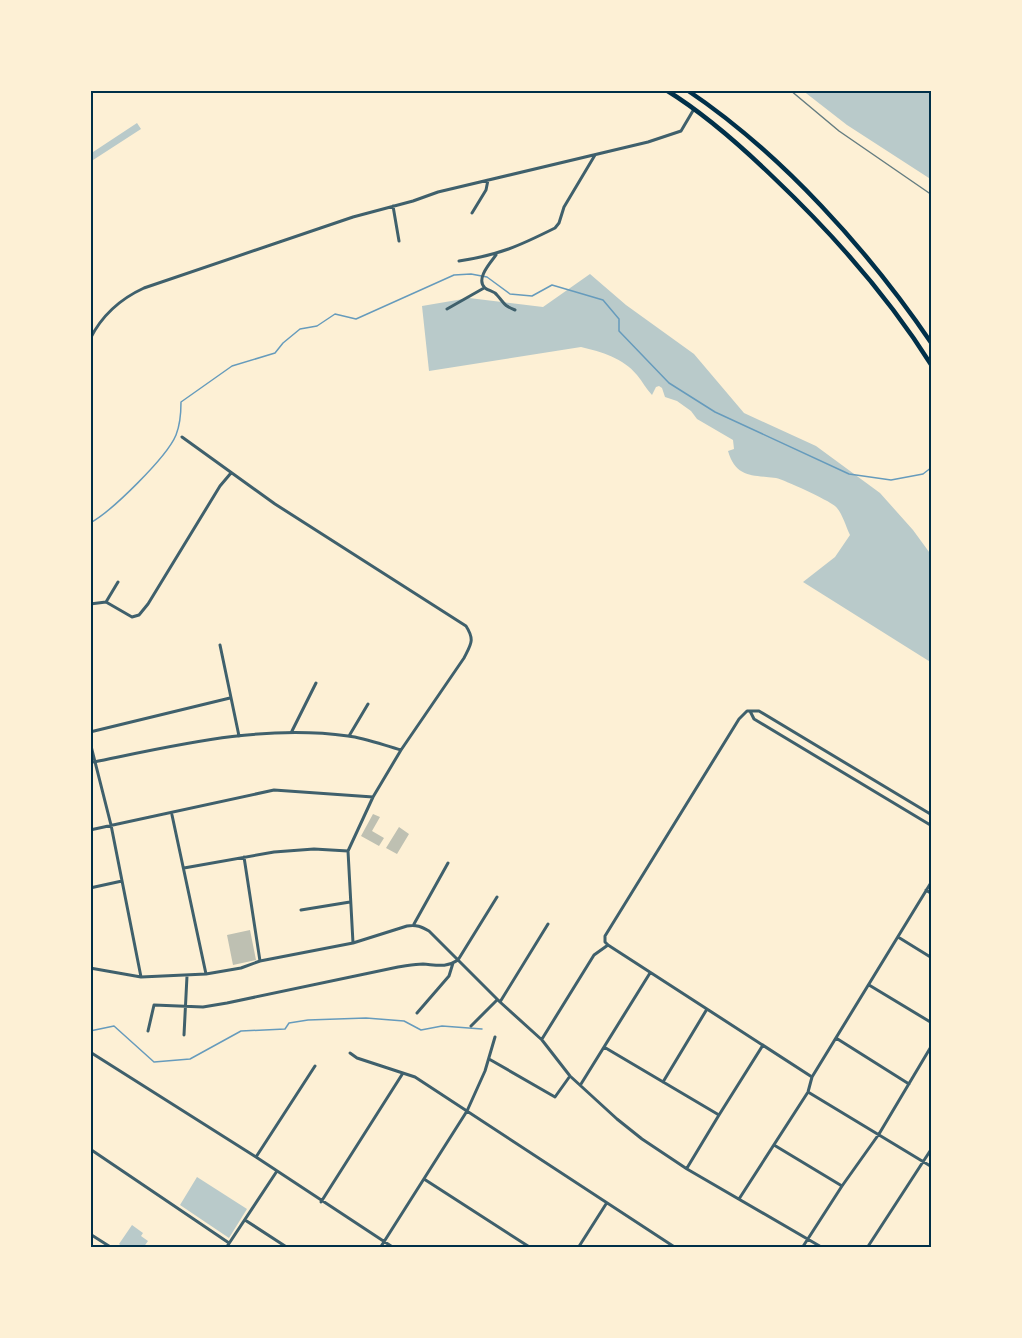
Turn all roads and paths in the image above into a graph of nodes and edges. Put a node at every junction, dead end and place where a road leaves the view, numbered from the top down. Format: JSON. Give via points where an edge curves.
{"nodes":[{"id":1,"x":666,"y":90,"type":"edge"},
{"id":2,"x":687,"y":90,"type":"edge"},
{"id":3,"x":694,"y":109,"type":"junction"},
{"id":4,"x":596,"y":153,"type":"junction"},
{"id":5,"x":488,"y":180,"type":"junction"},
{"id":6,"x":393,"y":206,"type":"junction"},
{"id":7,"x":472,"y":213,"type":"dead end"},
{"id":8,"x":399,"y":241,"type":"dead end"},
{"id":9,"x":497,"y":253,"type":"junction"},
{"id":10,"x":459,"y":261,"type":"dead end"},
{"id":11,"x":484,"y":286,"type":"junction"},
{"id":12,"x":447,"y":309,"type":"dead end"},
{"id":13,"x":515,"y":310,"type":"dead end"},
{"id":14,"x":90,"y":339,"type":"edge"},
{"id":15,"x":932,"y":344,"type":"edge"},
{"id":16,"x":932,"y":366,"type":"edge"},
{"id":17,"x":182,"y":437,"type":"dead end"},
{"id":18,"x":231,"y":473,"type":"junction"},
{"id":19,"x":118,"y":582,"type":"dead end"},
{"id":20,"x":106,"y":602,"type":"junction"},
{"id":21,"x":90,"y":603,"type":"edge"},
{"id":22,"x":220,"y":645,"type":"dead end"},
{"id":23,"x":316,"y":683,"type":"dead end"},
{"id":24,"x":230,"y":698,"type":"junction"},
{"id":25,"x":368,"y":704,"type":"dead end"},
{"id":26,"x":750,"y":711,"type":"junction"},
{"id":27,"x":292,"y":731,"type":"junction"},
{"id":28,"x":90,"y":732,"type":"edge"},
{"id":29,"x":239,"y":736,"type":"junction"},
{"id":30,"x":350,"y":736,"type":"junction"},
{"id":31,"x":90,"y":742,"type":"edge"},
{"id":32,"x":401,"y":750,"type":"junction"},
{"id":33,"x":94,"y":762,"type":"junction"},
{"id":34,"x":373,"y":797,"type":"junction"},
{"id":35,"x":172,"y":814,"type":"junction"},
{"id":36,"x":932,"y":815,"type":"edge"},
{"id":37,"x":111,"y":825,"type":"junction"},
{"id":38,"x":932,"y":826,"type":"edge"},
{"id":39,"x":90,"y":830,"type":"edge"},
{"id":40,"x":348,"y":850,"type":"junction"},
{"id":41,"x":244,"y":857,"type":"junction"},
{"id":42,"x":448,"y":863,"type":"dead end"},
{"id":43,"x":184,"y":868,"type":"junction"},
{"id":44,"x":122,"y":881,"type":"junction"},
{"id":45,"x":932,"y":881,"type":"edge"},
{"id":46,"x":90,"y":888,"type":"edge"},
{"id":47,"x":926,"y":890,"type":"junction"},
{"id":48,"x":932,"y":894,"type":"edge"},
{"id":49,"x":497,"y":897,"type":"dead end"},
{"id":50,"x":351,"y":902,"type":"junction"},
{"id":51,"x":302,"y":910,"type":"dead end"},
{"id":52,"x":414,"y":924,"type":"junction"},
{"id":53,"x":548,"y":924,"type":"dead end"},
{"id":54,"x":897,"y":937,"type":"junction"},
{"id":55,"x":353,"y":943,"type":"junction"},
{"id":56,"x":608,"y":945,"type":"junction"},
{"id":57,"x":932,"y":958,"type":"edge"},
{"id":58,"x":458,"y":960,"type":"junction"},
{"id":59,"x":260,"y":961,"type":"junction"},
{"id":60,"x":453,"y":963,"type":"junction"},
{"id":61,"x":90,"y":968,"type":"edge"},
{"id":62,"x":650,"y":972,"type":"junction"},
{"id":63,"x":206,"y":974,"type":"junction"},
{"id":64,"x":187,"y":976,"type":"junction"},
{"id":65,"x":141,"y":977,"type":"junction"},
{"id":66,"x":869,"y":985,"type":"junction"},
{"id":67,"x":499,"y":1001,"type":"junction"},
{"id":68,"x":186,"y":1007,"type":"junction"},
{"id":69,"x":707,"y":1009,"type":"junction"},
{"id":70,"x":417,"y":1013,"type":"dead end"},
{"id":71,"x":932,"y":1023,"type":"edge"},
{"id":72,"x":471,"y":1026,"type":"dead end"},
{"id":73,"x":148,"y":1030,"type":"dead end"},
{"id":74,"x":184,"y":1035,"type":"dead end"},
{"id":75,"x":495,"y":1037,"type":"dead end"},
{"id":76,"x":836,"y":1038,"type":"junction"},
{"id":77,"x":542,"y":1040,"type":"junction"},
{"id":78,"x":932,"y":1045,"type":"edge"},
{"id":79,"x":763,"y":1046,"type":"junction"},
{"id":80,"x":604,"y":1047,"type":"junction"},
{"id":81,"x":90,"y":1052,"type":"edge"},
{"id":82,"x":350,"y":1053,"type":"dead end"},
{"id":83,"x":489,"y":1059,"type":"junction"},
{"id":84,"x":315,"y":1066,"type":"dead end"},
{"id":85,"x":403,"y":1073,"type":"junction"},
{"id":86,"x":570,"y":1076,"type":"junction"},
{"id":87,"x":812,"y":1077,"type":"junction"},
{"id":88,"x":663,"y":1082,"type":"junction"},
{"id":89,"x":909,"y":1083,"type":"junction"},
{"id":90,"x":581,"y":1084,"type":"junction"},
{"id":91,"x":808,"y":1092,"type":"junction"},
{"id":92,"x":467,"y":1111,"type":"junction"},
{"id":93,"x":719,"y":1115,"type":"junction"},
{"id":94,"x":879,"y":1134,"type":"junction"},
{"id":95,"x":774,"y":1145,"type":"junction"},
{"id":96,"x":932,"y":1148,"type":"edge"},
{"id":97,"x":90,"y":1149,"type":"edge"},
{"id":98,"x":256,"y":1157,"type":"junction"},
{"id":99,"x":924,"y":1162,"type":"junction"},
{"id":100,"x":932,"y":1167,"type":"edge"},
{"id":101,"x":687,"y":1169,"type":"junction"},
{"id":102,"x":277,"y":1171,"type":"junction"},
{"id":103,"x":423,"y":1179,"type":"junction"},
{"id":104,"x":842,"y":1186,"type":"junction"},
{"id":105,"x":739,"y":1199,"type":"junction"},
{"id":106,"x":321,"y":1202,"type":"junction"},
{"id":107,"x":606,"y":1204,"type":"junction"},
{"id":108,"x":245,"y":1220,"type":"junction"},
{"id":109,"x":90,"y":1234,"type":"edge"},
{"id":110,"x":808,"y":1238,"type":"junction"},
{"id":111,"x":384,"y":1241,"type":"junction"},
{"id":112,"x":229,"y":1243,"type":"junction"},
{"id":113,"x":673,"y":1247,"type":"edge"},
{"id":114,"x":112,"y":1248,"type":"edge"},
{"id":115,"x":226,"y":1248,"type":"edge"},
{"id":116,"x":288,"y":1248,"type":"edge"},
{"id":117,"x":380,"y":1248,"type":"edge"},
{"id":118,"x":394,"y":1248,"type":"edge"},
{"id":119,"x":531,"y":1248,"type":"edge"},
{"id":120,"x":578,"y":1248,"type":"edge"},
{"id":121,"x":802,"y":1248,"type":"edge"},
{"id":122,"x":824,"y":1248,"type":"edge"},
{"id":123,"x":867,"y":1248,"type":"edge"}],
"edges":[{"from":1,"to":3,"type":"main road"},
{"from":2,"to":15,"type":"main road","via":[[750,139],[813,199],[872,262]]},
{"from":3,"to":4,"type":"street","via":[[681,131]]},
{"from":3,"to":16,"type":"main road","via":[[743,148],[818,221],[880,292]]},
{"from":4,"to":5,"type":"street"},
{"from":4,"to":9,"type":"street","via":[[555,228]]},
{"from":5,"to":6,"type":"street"},
{"from":5,"to":7,"type":"street"},
{"from":6,"to":8,"type":"street"},
{"from":6,"to":14,"type":"street","via":[[144,288],[108,312]]},
{"from":9,"to":10,"type":"street"},
{"from":9,"to":11,"type":"street","via":[[483,274]]},
{"from":11,"to":12,"type":"street"},
{"from":11,"to":13,"type":"street"},
{"from":17,"to":18,"type":"street"},
{"from":18,"to":20,"type":"street","via":[[139,615],[132,617]]},
{"from":18,"to":32,"type":"street","via":[[466,626],[472,635],[464,658]]},
{"from":19,"to":20,"type":"street"},
{"from":20,"to":21,"type":"street"},
{"from":22,"to":24,"type":"street"},
{"from":23,"to":27,"type":"street"},
{"from":24,"to":28,"type":"street"},
{"from":24,"to":29,"type":"street"},
{"from":25,"to":30,"type":"street"},
{"from":26,"to":36,"type":"street","via":[[759,711]]},
{"from":26,"to":38,"type":"street","via":[[754,718]]},
{"from":26,"to":56,"type":"street","via":[[739,719],[605,936]]},
{"from":27,"to":29,"type":"street"},
{"from":27,"to":30,"type":"street"},
{"from":29,"to":33,"type":"street"},
{"from":30,"to":32,"type":"street"},
{"from":31,"to":33,"type":"street"},
{"from":32,"to":34,"type":"street"},
{"from":33,"to":37,"type":"street"},
{"from":34,"to":35,"type":"street","via":[[274,790]]},
{"from":34,"to":40,"type":"street"},
{"from":35,"to":37,"type":"street"},
{"from":35,"to":43,"type":"street"},
{"from":37,"to":39,"type":"street"},
{"from":37,"to":44,"type":"street"},
{"from":40,"to":41,"type":"street"},
{"from":40,"to":50,"type":"street"},
{"from":41,"to":43,"type":"street"},
{"from":41,"to":59,"type":"street"},
{"from":42,"to":52,"type":"street"},
{"from":43,"to":63,"type":"street"},
{"from":44,"to":46,"type":"street"},
{"from":44,"to":65,"type":"street"},
{"from":45,"to":47,"type":"street"},
{"from":47,"to":48,"type":"street"},
{"from":47,"to":54,"type":"street"},
{"from":49,"to":58,"type":"street"},
{"from":50,"to":51,"type":"street"},
{"from":50,"to":55,"type":"street"},
{"from":52,"to":55,"type":"street"},
{"from":52,"to":58,"type":"street","via":[[429,931]]},
{"from":53,"to":67,"type":"street"},
{"from":54,"to":57,"type":"street"},
{"from":54,"to":66,"type":"street"},
{"from":55,"to":59,"type":"street"},
{"from":56,"to":62,"type":"street"},
{"from":56,"to":77,"type":"street","via":[[594,955]]},
{"from":58,"to":60,"type":"street"},
{"from":58,"to":67,"type":"street"},
{"from":59,"to":63,"type":"street"},
{"from":60,"to":68,"type":"street","via":[[398,967],[227,1003]]},
{"from":60,"to":70,"type":"street","via":[[449,976]]},
{"from":61,"to":65,"type":"street"},
{"from":62,"to":69,"type":"street"},
{"from":62,"to":80,"type":"street"},
{"from":63,"to":64,"type":"street"},
{"from":64,"to":65,"type":"street"},
{"from":64,"to":68,"type":"street"},
{"from":66,"to":71,"type":"street"},
{"from":66,"to":76,"type":"street"},
{"from":67,"to":72,"type":"street"},
{"from":67,"to":77,"type":"street"},
{"from":68,"to":73,"type":"street","via":[[154,1005]]},
{"from":68,"to":74,"type":"street"},
{"from":69,"to":79,"type":"street"},
{"from":69,"to":88,"type":"street"},
{"from":75,"to":83,"type":"street"},
{"from":76,"to":87,"type":"street"},
{"from":76,"to":89,"type":"street"},
{"from":77,"to":86,"type":"street"},
{"from":78,"to":89,"type":"street"},
{"from":79,"to":87,"type":"street"},
{"from":79,"to":93,"type":"street"},
{"from":80,"to":88,"type":"street"},
{"from":80,"to":90,"type":"street"},
{"from":81,"to":98,"type":"street"},
{"from":82,"to":85,"type":"street"},
{"from":83,"to":86,"type":"street","via":[[555,1097]]},
{"from":83,"to":92,"type":"street"},
{"from":84,"to":98,"type":"street"},
{"from":85,"to":92,"type":"street"},
{"from":85,"to":106,"type":"street"},
{"from":86,"to":90,"type":"street"},
{"from":87,"to":91,"type":"street"},
{"from":88,"to":93,"type":"street"},
{"from":89,"to":94,"type":"street"},
{"from":90,"to":101,"type":"street","via":[[634,1132]]},
{"from":91,"to":94,"type":"street"},
{"from":91,"to":95,"type":"street"},
{"from":92,"to":103,"type":"street"},
{"from":92,"to":107,"type":"street"},
{"from":93,"to":101,"type":"street"},
{"from":94,"to":99,"type":"street"},
{"from":94,"to":104,"type":"street"},
{"from":95,"to":104,"type":"street"},
{"from":95,"to":105,"type":"street"},
{"from":96,"to":99,"type":"street"},
{"from":97,"to":112,"type":"street"},
{"from":98,"to":102,"type":"street"},
{"from":99,"to":100,"type":"street"},
{"from":99,"to":123,"type":"street"},
{"from":101,"to":105,"type":"street"},
{"from":102,"to":106,"type":"street"},
{"from":102,"to":108,"type":"street"},
{"from":103,"to":111,"type":"street"},
{"from":103,"to":119,"type":"street"},
{"from":104,"to":110,"type":"street"},
{"from":105,"to":110,"type":"street"},
{"from":106,"to":111,"type":"street"},
{"from":107,"to":113,"type":"street"},
{"from":107,"to":120,"type":"street"},
{"from":108,"to":112,"type":"street"},
{"from":108,"to":116,"type":"street"},
{"from":109,"to":114,"type":"street"},
{"from":110,"to":121,"type":"street"},
{"from":110,"to":122,"type":"street"},
{"from":111,"to":117,"type":"street"},
{"from":111,"to":118,"type":"street"},
{"from":112,"to":115,"type":"street"}]}
